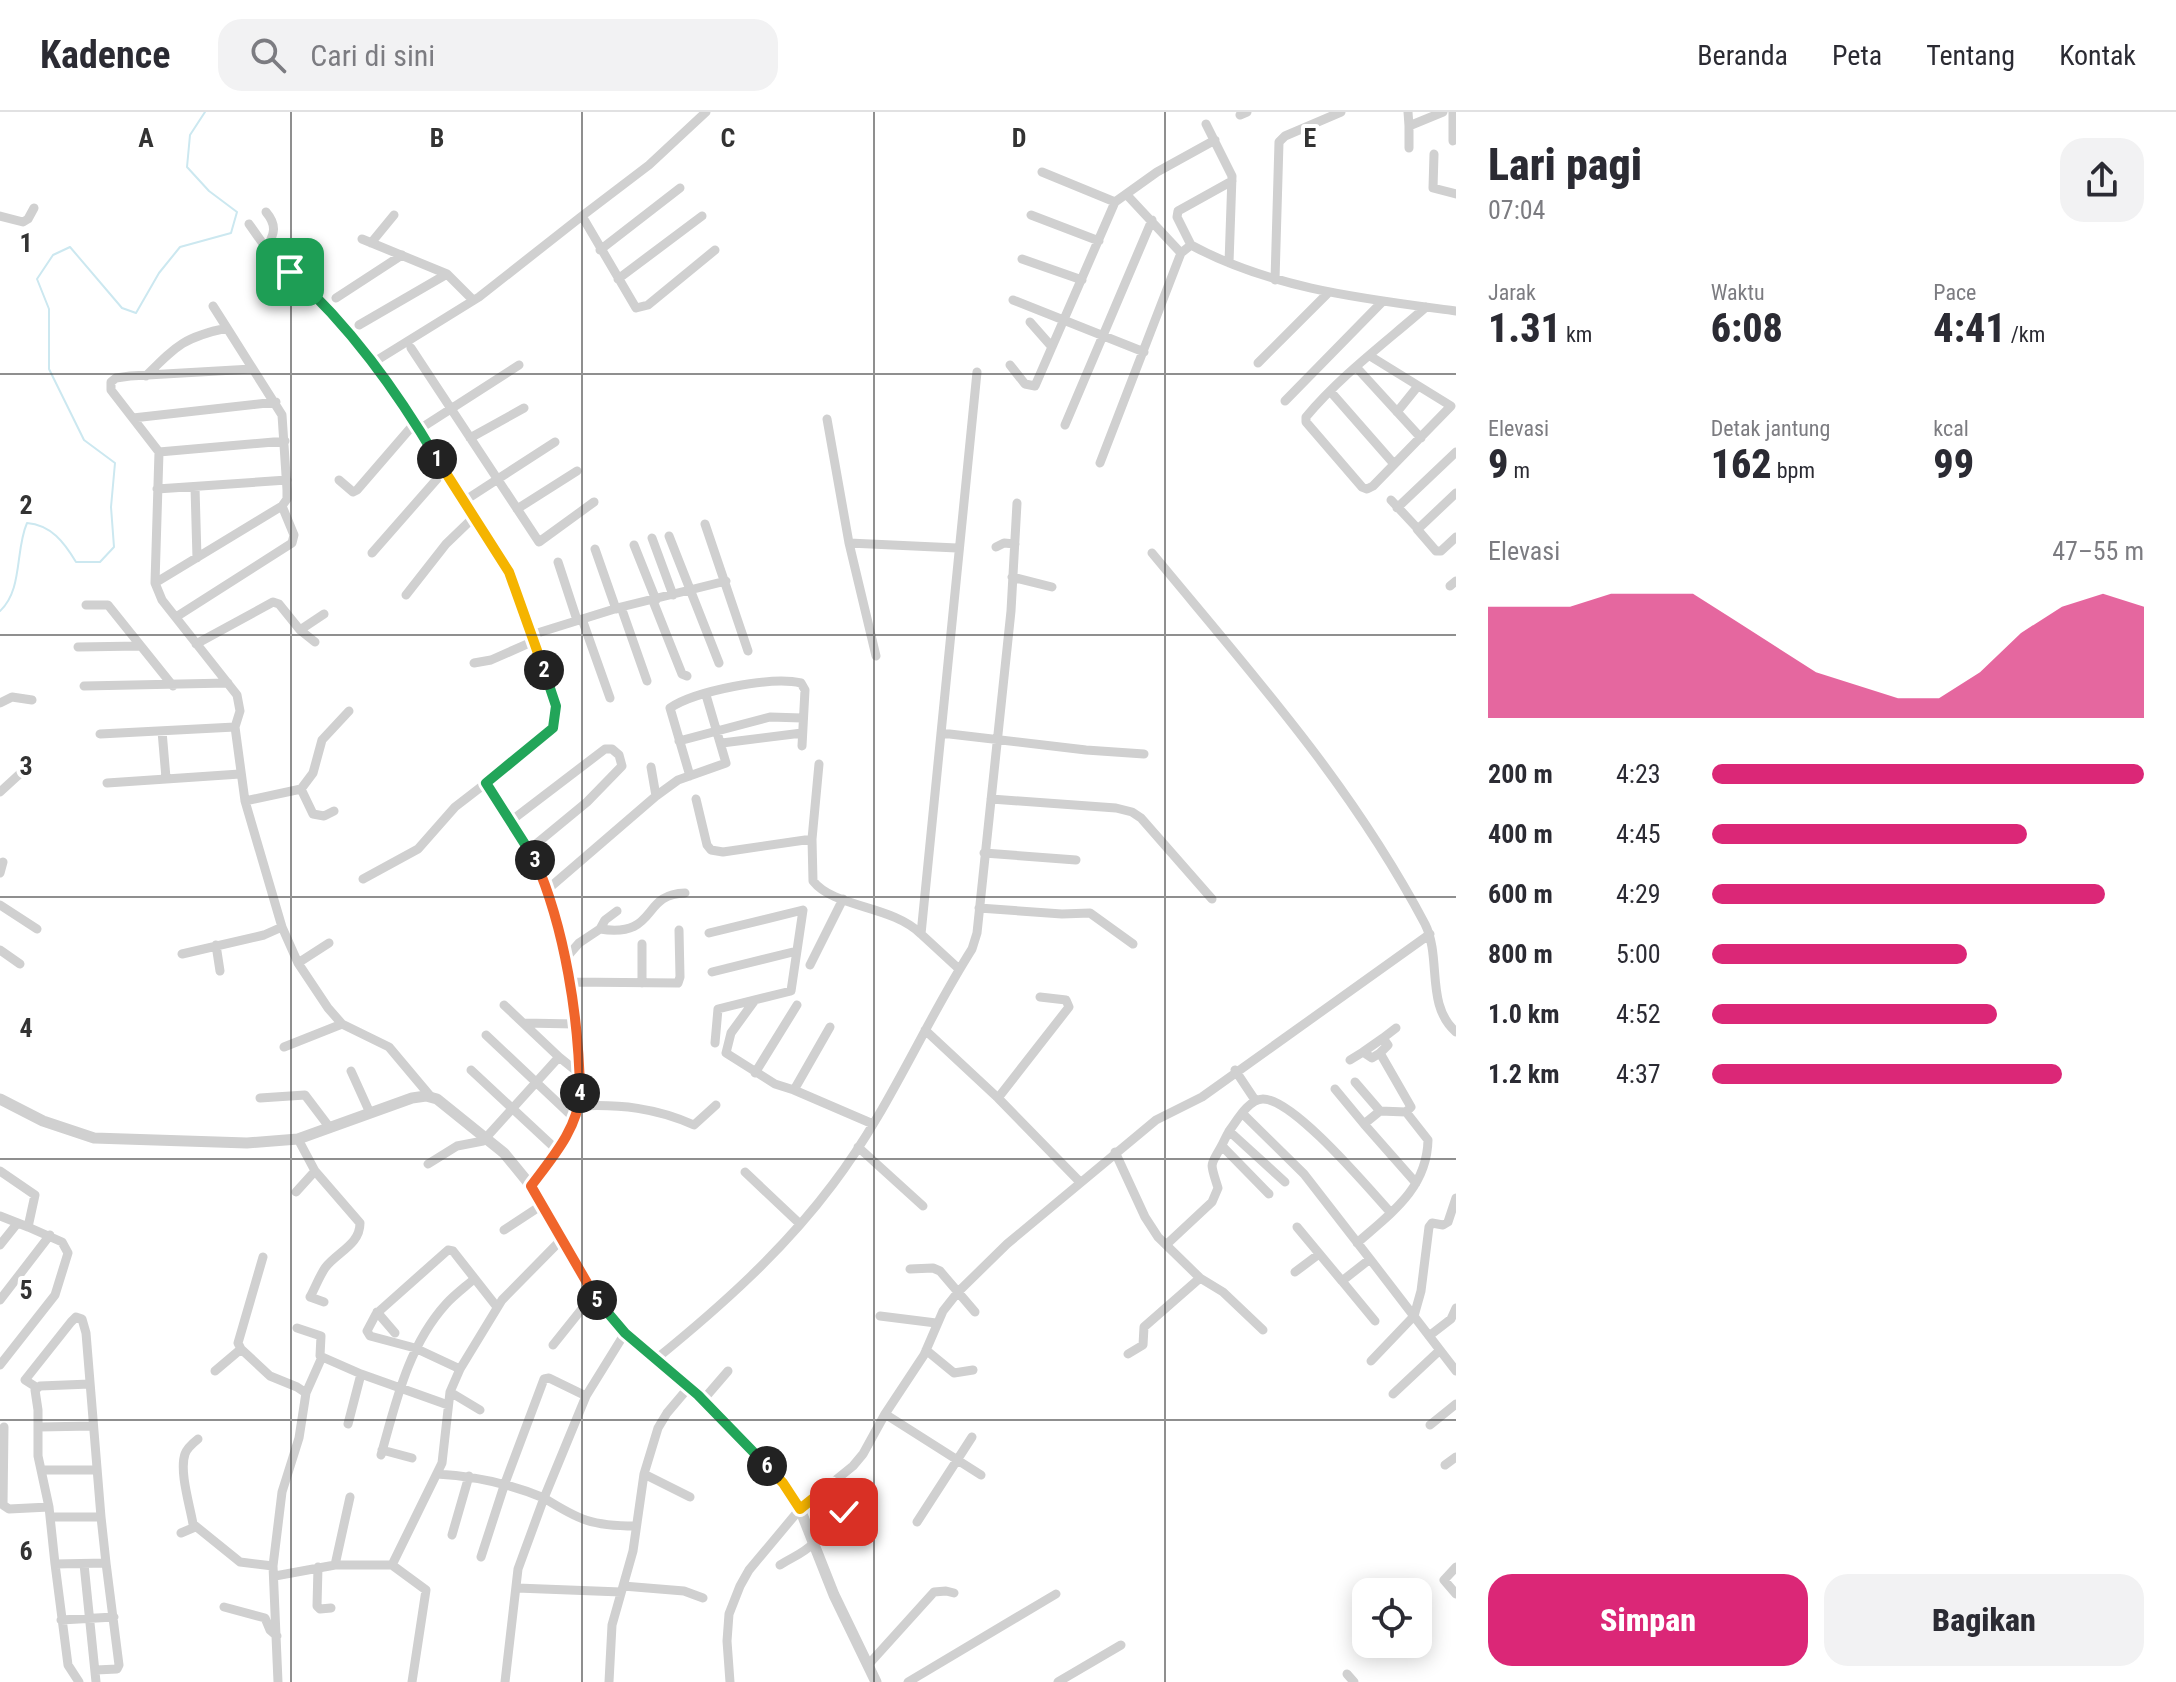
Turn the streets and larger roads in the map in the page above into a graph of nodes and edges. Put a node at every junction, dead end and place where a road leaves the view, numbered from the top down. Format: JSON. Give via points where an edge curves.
{"nodes":[{"id":1,"x":706,"y":112,"type":"edge"},
{"id":2,"x":1341,"y":112,"type":"edge"},
{"id":3,"x":1408,"y":112,"type":"edge"},
{"id":4,"x":1443,"y":112,"type":"edge"},
{"id":5,"x":1453,"y":112,"type":"edge"},
{"id":6,"x":1206,"y":124,"type":"dead end"},
{"id":7,"x":1409,"y":126,"type":"junction"},
{"id":8,"x":1215,"y":140,"type":"junction"},
{"id":9,"x":1453,"y":141,"type":"dead end"},
{"id":10,"x":1409,"y":148,"type":"dead end"},
{"id":11,"x":1434,"y":154,"type":"dead end"},
{"id":12,"x":1042,"y":172,"type":"dead end"},
{"id":13,"x":1232,"y":181,"type":"junction"},
{"id":14,"x":680,"y":188,"type":"dead end"},
{"id":15,"x":1126,"y":194,"type":"junction"},
{"id":16,"x":1456,"y":194,"type":"edge"},
{"id":17,"x":1115,"y":202,"type":"junction"},
{"id":18,"x":34,"y":208,"type":"dead end"},
{"id":19,"x":266,"y":212,"type":"dead end"},
{"id":20,"x":394,"y":215,"type":"dead end"},
{"id":21,"x":1031,"y":215,"type":"dead end"},
{"id":22,"x":0,"y":216,"type":"edge"},
{"id":23,"x":582,"y":216,"type":"junction"},
{"id":24,"x":702,"y":216,"type":"dead end"},
{"id":25,"x":1152,"y":220,"type":"junction"},
{"id":26,"x":249,"y":224,"type":"dead end"},
{"id":27,"x":1099,"y":241,"type":"junction"},
{"id":28,"x":1191,"y":245,"type":"junction"},
{"id":29,"x":266,"y":248,"type":"junction"},
{"id":30,"x":600,"y":250,"type":"junction"},
{"id":31,"x":715,"y":250,"type":"dead end"},
{"id":32,"x":1181,"y":253,"type":"junction"},
{"id":33,"x":402,"y":255,"type":"junction"},
{"id":34,"x":1022,"y":259,"type":"dead end"},
{"id":35,"x":1229,"y":263,"type":"junction"},
{"id":36,"x":447,"y":274,"type":"junction"},
{"id":37,"x":618,"y":279,"type":"junction"},
{"id":38,"x":1082,"y":280,"type":"junction"},
{"id":39,"x":1275,"y":280,"type":"junction"},
{"id":40,"x":1329,"y":292,"type":"junction"},
{"id":41,"x":336,"y":298,"type":"dead end"},
{"id":42,"x":473,"y":300,"type":"junction"},
{"id":43,"x":1013,"y":300,"type":"dead end"},
{"id":44,"x":1383,"y":301,"type":"junction"},
{"id":45,"x":213,"y":306,"type":"dead end"},
{"id":46,"x":1426,"y":307,"type":"junction"},
{"id":47,"x":1456,"y":311,"type":"edge"},
{"id":48,"x":1064,"y":320,"type":"junction"},
{"id":49,"x":1030,"y":322,"type":"dead end"},
{"id":50,"x":359,"y":325,"type":"dead end"},
{"id":51,"x":227,"y":328,"type":"junction"},
{"id":52,"x":1105,"y":337,"type":"junction"},
{"id":53,"x":1052,"y":347,"type":"junction"},
{"id":54,"x":411,"y":348,"type":"dead end"},
{"id":55,"x":1144,"y":352,"type":"junction"},
{"id":56,"x":1370,"y":356,"type":"junction"},
{"id":57,"x":374,"y":362,"type":"junction"},
{"id":58,"x":1258,"y":363,"type":"dead end"},
{"id":59,"x":519,"y":365,"type":"dead end"},
{"id":60,"x":1010,"y":365,"type":"dead end"},
{"id":61,"x":1357,"y":368,"type":"junction"},
{"id":62,"x":252,"y":369,"type":"junction"},
{"id":63,"x":977,"y":372,"type":"dead end"},
{"id":64,"x":146,"y":376,"type":"junction"},
{"id":65,"x":1418,"y":386,"type":"junction"},
{"id":66,"x":1330,"y":391,"type":"junction"},
{"id":67,"x":1285,"y":401,"type":"dead end"},
{"id":68,"x":276,"y":402,"type":"junction"},
{"id":69,"x":524,"y":408,"type":"dead end"},
{"id":70,"x":451,"y":409,"type":"junction"},
{"id":71,"x":1397,"y":412,"type":"junction"},
{"id":72,"x":133,"y":418,"type":"junction"},
{"id":73,"x":827,"y":419,"type":"dead end"},
{"id":74,"x":1065,"y":425,"type":"dead end"},
{"id":75,"x":416,"y":427,"type":"junction"},
{"id":76,"x":470,"y":438,"type":"junction"},
{"id":77,"x":1421,"y":438,"type":"junction"},
{"id":78,"x":285,"y":441,"type":"junction"},
{"id":79,"x":555,"y":442,"type":"dead end"},
{"id":80,"x":159,"y":452,"type":"junction"},
{"id":81,"x":1456,"y":452,"type":"edge"},
{"id":82,"x":1100,"y":463,"type":"dead end"},
{"id":83,"x":1394,"y":464,"type":"junction"},
{"id":84,"x":444,"y":471,"type":"junction"},
{"id":85,"x":577,"y":471,"type":"dead end"},
{"id":86,"x":498,"y":479,"type":"junction"},
{"id":87,"x":287,"y":480,"type":"junction"},
{"id":88,"x":339,"y":480,"type":"dead end"},
{"id":89,"x":195,"y":487,"type":"junction"},
{"id":90,"x":157,"y":489,"type":"junction"},
{"id":91,"x":1456,"y":493,"type":"edge"},
{"id":92,"x":464,"y":501,"type":"junction"},
{"id":93,"x":594,"y":502,"type":"dead end"},
{"id":94,"x":1017,"y":503,"type":"dead end"},
{"id":95,"x":282,"y":506,"type":"junction"},
{"id":96,"x":517,"y":509,"type":"junction"},
{"id":97,"x":474,"y":517,"type":"junction"},
{"id":98,"x":705,"y":524,"type":"dead end"},
{"id":99,"x":1417,"y":529,"type":"junction"},
{"id":100,"x":669,"y":536,"type":"dead end"},
{"id":101,"x":1456,"y":537,"type":"edge"},
{"id":102,"x":652,"y":538,"type":"dead end"},
{"id":103,"x":849,"y":543,"type":"junction"},
{"id":104,"x":1015,"y":544,"type":"junction"},
{"id":105,"x":634,"y":545,"type":"dead end"},
{"id":106,"x":996,"y":547,"type":"dead end"},
{"id":107,"x":957,"y":548,"type":"junction"},
{"id":108,"x":595,"y":549,"type":"dead end"},
{"id":109,"x":372,"y":553,"type":"dead end"},
{"id":110,"x":1152,"y":553,"type":"dead end"},
{"id":111,"x":197,"y":558,"type":"junction"},
{"id":112,"x":558,"y":562,"type":"dead end"},
{"id":113,"x":1012,"y":577,"type":"junction"},
{"id":114,"x":726,"y":581,"type":"junction"},
{"id":115,"x":155,"y":583,"type":"junction"},
{"id":116,"x":1052,"y":587,"type":"dead end"},
{"id":117,"x":691,"y":590,"type":"junction"},
{"id":118,"x":406,"y":595,"type":"dead end"},
{"id":119,"x":673,"y":595,"type":"junction"},
{"id":120,"x":654,"y":600,"type":"junction"},
{"id":121,"x":86,"y":605,"type":"dead end"},
{"id":122,"x":618,"y":608,"type":"junction"},
{"id":123,"x":324,"y":614,"type":"dead end"},
{"id":124,"x":176,"y":617,"type":"junction"},
{"id":125,"x":580,"y":620,"type":"junction"},
{"id":126,"x":300,"y":630,"type":"junction"},
{"id":127,"x":532,"y":638,"type":"junction"},
{"id":128,"x":315,"y":642,"type":"dead end"},
{"id":129,"x":196,"y":644,"type":"junction"},
{"id":130,"x":140,"y":646,"type":"junction"},
{"id":131,"x":78,"y":647,"type":"dead end"},
{"id":132,"x":748,"y":651,"type":"dead end"},
{"id":133,"x":876,"y":656,"type":"dead end"},
{"id":134,"x":474,"y":663,"type":"dead end"},
{"id":135,"x":719,"y":663,"type":"dead end"},
{"id":136,"x":687,"y":676,"type":"dead end"},
{"id":137,"x":647,"y":681,"type":"dead end"},
{"id":138,"x":228,"y":683,"type":"junction"},
{"id":139,"x":84,"y":686,"type":"dead end"},
{"id":140,"x":173,"y":686,"type":"junction"},
{"id":141,"x":706,"y":695,"type":"junction"},
{"id":142,"x":610,"y":698,"type":"dead end"},
{"id":143,"x":32,"y":700,"type":"dead end"},
{"id":144,"x":0,"y":703,"type":"edge"},
{"id":145,"x":349,"y":711,"type":"dead end"},
{"id":146,"x":802,"y":718,"type":"junction"},
{"id":147,"x":235,"y":727,"type":"junction"},
{"id":148,"x":162,"y":731,"type":"junction"},
{"id":149,"x":718,"y":732,"type":"junction"},
{"id":150,"x":802,"y":733,"type":"junction"},
{"id":151,"x":941,"y":733,"type":"junction"},
{"id":152,"x":100,"y":734,"type":"dead end"},
{"id":153,"x":996,"y":740,"type":"junction"},
{"id":154,"x":679,"y":741,"type":"junction"},
{"id":155,"x":722,"y":743,"type":"junction"},
{"id":156,"x":802,"y":746,"type":"dead end"},
{"id":157,"x":1144,"y":754,"type":"dead end"},
{"id":158,"x":819,"y":764,"type":"dead end"},
{"id":159,"x":651,"y":767,"type":"dead end"},
{"id":160,"x":24,"y":770,"type":"dead end"},
{"id":161,"x":240,"y":774,"type":"junction"},
{"id":162,"x":690,"y":776,"type":"junction"},
{"id":163,"x":166,"y":778,"type":"junction"},
{"id":164,"x":107,"y":783,"type":"dead end"},
{"id":165,"x":486,"y":783,"type":"junction"},
{"id":166,"x":301,"y":789,"type":"junction"},
{"id":167,"x":0,"y":792,"type":"edge"},
{"id":168,"x":656,"y":796,"type":"junction"},
{"id":169,"x":696,"y":799,"type":"dead end"},
{"id":170,"x":991,"y":799,"type":"junction"},
{"id":171,"x":245,"y":801,"type":"junction"},
{"id":172,"x":334,"y":811,"type":"dead end"},
{"id":173,"x":512,"y":820,"type":"junction"},
{"id":174,"x":812,"y":839,"type":"junction"},
{"id":175,"x":530,"y":849,"type":"junction"},
{"id":176,"x":984,"y":853,"type":"junction"},
{"id":177,"x":1076,"y":860,"type":"dead end"},
{"id":178,"x":3,"y":862,"type":"dead end"},
{"id":179,"x":0,"y":873,"type":"edge"},
{"id":180,"x":363,"y":879,"type":"dead end"},
{"id":181,"x":548,"y":889,"type":"junction"},
{"id":182,"x":685,"y":893,"type":"dead end"},
{"id":183,"x":843,"y":899,"type":"junction"},
{"id":184,"x":1212,"y":899,"type":"dead end"},
{"id":185,"x":0,"y":905,"type":"edge"},
{"id":186,"x":979,"y":908,"type":"junction"},
{"id":187,"x":617,"y":911,"type":"dead end"},
{"id":188,"x":282,"y":927,"type":"junction"},
{"id":189,"x":37,"y":929,"type":"dead end"},
{"id":190,"x":600,"y":929,"type":"junction"},
{"id":191,"x":679,"y":930,"type":"dead end"},
{"id":192,"x":709,"y":933,"type":"dead end"},
{"id":193,"x":921,"y":934,"type":"junction"},
{"id":194,"x":1430,"y":934,"type":"junction"},
{"id":195,"x":329,"y":943,"type":"dead end"},
{"id":196,"x":642,"y":944,"type":"dead end"},
{"id":197,"x":1133,"y":944,"type":"dead end"},
{"id":198,"x":216,"y":945,"type":"junction"},
{"id":199,"x":0,"y":950,"type":"edge"},
{"id":200,"x":797,"y":951,"type":"junction"},
{"id":201,"x":182,"y":954,"type":"dead end"},
{"id":202,"x":565,"y":959,"type":"junction"},
{"id":203,"x":298,"y":963,"type":"junction"},
{"id":204,"x":20,"y":964,"type":"dead end"},
{"id":205,"x":810,"y":965,"type":"dead end"},
{"id":206,"x":959,"y":969,"type":"junction"},
{"id":207,"x":220,"y":971,"type":"dead end"},
{"id":208,"x":712,"y":972,"type":"dead end"},
{"id":209,"x":568,"y":982,"type":"junction"},
{"id":210,"x":642,"y":983,"type":"junction"},
{"id":211,"x":1040,"y":997,"type":"dead end"},
{"id":212,"x":755,"y":1000,"type":"junction"},
{"id":213,"x":504,"y":1005,"type":"dead end"},
{"id":214,"x":797,"y":1005,"type":"dead end"},
{"id":215,"x":524,"y":1023,"type":"junction"},
{"id":216,"x":342,"y":1024,"type":"junction"},
{"id":217,"x":575,"y":1024,"type":"junction"},
{"id":218,"x":830,"y":1027,"type":"dead end"},
{"id":219,"x":1396,"y":1028,"type":"dead end"},
{"id":220,"x":925,"y":1030,"type":"junction"},
{"id":221,"x":1456,"y":1032,"type":"edge"},
{"id":222,"x":486,"y":1035,"type":"dead end"},
{"id":223,"x":1383,"y":1038,"type":"junction"},
{"id":224,"x":715,"y":1043,"type":"dead end"},
{"id":225,"x":284,"y":1047,"type":"dead end"},
{"id":226,"x":1363,"y":1052,"type":"junction"},
{"id":227,"x":1380,"y":1053,"type":"junction"},
{"id":228,"x":559,"y":1057,"type":"junction"},
{"id":229,"x":1350,"y":1060,"type":"dead end"},
{"id":230,"x":471,"y":1070,"type":"dead end"},
{"id":231,"x":1235,"y":1070,"type":"junction"},
{"id":232,"x":351,"y":1071,"type":"dead end"},
{"id":233,"x":755,"y":1073,"type":"junction"},
{"id":234,"x":580,"y":1074,"type":"junction"},
{"id":235,"x":535,"y":1082,"type":"junction"},
{"id":236,"x":1355,"y":1082,"type":"dead end"},
{"id":237,"x":1335,"y":1089,"type":"dead end"},
{"id":238,"x":794,"y":1090,"type":"junction"},
{"id":239,"x":431,"y":1097,"type":"junction"},
{"id":240,"x":260,"y":1098,"type":"dead end"},
{"id":241,"x":998,"y":1098,"type":"junction"},
{"id":242,"x":0,"y":1100,"type":"edge"},
{"id":243,"x":1255,"y":1100,"type":"junction"},
{"id":244,"x":716,"y":1105,"type":"dead end"},
{"id":245,"x":579,"y":1106,"type":"junction"},
{"id":246,"x":511,"y":1108,"type":"junction"},
{"id":247,"x":1380,"y":1111,"type":"junction"},
{"id":248,"x":1406,"y":1112,"type":"junction"},
{"id":249,"x":370,"y":1113,"type":"junction"},
{"id":250,"x":1242,"y":1113,"type":"junction"},
{"id":251,"x":575,"y":1119,"type":"junction"},
{"id":252,"x":873,"y":1124,"type":"junction"},
{"id":253,"x":1364,"y":1124,"type":"junction"},
{"id":254,"x":330,"y":1128,"type":"junction"},
{"id":255,"x":1229,"y":1131,"type":"junction"},
{"id":256,"x":486,"y":1138,"type":"junction"},
{"id":257,"x":298,"y":1139,"type":"junction"},
{"id":258,"x":1222,"y":1146,"type":"junction"},
{"id":259,"x":858,"y":1147,"type":"junction"},
{"id":260,"x":557,"y":1150,"type":"junction"},
{"id":261,"x":1115,"y":1152,"type":"junction"},
{"id":262,"x":428,"y":1164,"type":"dead end"},
{"id":263,"x":0,"y":1171,"type":"edge"},
{"id":264,"x":315,"y":1171,"type":"junction"},
{"id":265,"x":745,"y":1172,"type":"dead end"},
{"id":266,"x":1079,"y":1181,"type":"junction"},
{"id":267,"x":1285,"y":1182,"type":"dead end"},
{"id":268,"x":1416,"y":1183,"type":"junction"},
{"id":269,"x":531,"y":1186,"type":"junction"},
{"id":270,"x":296,"y":1192,"type":"dead end"},
{"id":271,"x":1269,"y":1194,"type":"dead end"},
{"id":272,"x":1456,"y":1198,"type":"edge"},
{"id":273,"x":542,"y":1205,"type":"junction"},
{"id":274,"x":923,"y":1206,"type":"dead end"},
{"id":275,"x":1391,"y":1213,"type":"junction"},
{"id":276,"x":0,"y":1216,"type":"edge"},
{"id":277,"x":800,"y":1224,"type":"junction"},
{"id":278,"x":16,"y":1225,"type":"junction"},
{"id":279,"x":28,"y":1227,"type":"junction"},
{"id":280,"x":1297,"y":1227,"type":"dead end"},
{"id":281,"x":504,"y":1230,"type":"dead end"},
{"id":282,"x":50,"y":1235,"type":"junction"},
{"id":283,"x":562,"y":1239,"type":"junction"},
{"id":284,"x":1357,"y":1243,"type":"junction"},
{"id":285,"x":1167,"y":1244,"type":"junction"},
{"id":286,"x":0,"y":1245,"type":"edge"},
{"id":287,"x":1319,"y":1254,"type":"junction"},
{"id":288,"x":263,"y":1257,"type":"dead end"},
{"id":289,"x":1370,"y":1259,"type":"junction"},
{"id":290,"x":910,"y":1269,"type":"dead end"},
{"id":291,"x":1295,"y":1272,"type":"dead end"},
{"id":292,"x":1200,"y":1278,"type":"junction"},
{"id":293,"x":474,"y":1279,"type":"junction"},
{"id":294,"x":1342,"y":1281,"type":"junction"},
{"id":295,"x":958,"y":1292,"type":"junction"},
{"id":296,"x":593,"y":1295,"type":"junction"},
{"id":297,"x":0,"y":1300,"type":"edge"},
{"id":298,"x":324,"y":1302,"type":"dead end"},
{"id":299,"x":497,"y":1307,"type":"junction"},
{"id":300,"x":1456,"y":1308,"type":"edge"},
{"id":301,"x":377,"y":1312,"type":"junction"},
{"id":302,"x":975,"y":1312,"type":"dead end"},
{"id":303,"x":880,"y":1316,"type":"dead end"},
{"id":304,"x":1414,"y":1316,"type":"junction"},
{"id":305,"x":1375,"y":1321,"type":"dead end"},
{"id":306,"x":936,"y":1323,"type":"junction"},
{"id":307,"x":1453,"y":1323,"type":"edge"},
{"id":308,"x":297,"y":1328,"type":"dead end"},
{"id":309,"x":1263,"y":1330,"type":"dead end"},
{"id":310,"x":395,"y":1333,"type":"dead end"},
{"id":311,"x":625,"y":1333,"type":"junction"},
{"id":312,"x":1429,"y":1336,"type":"junction"},
{"id":313,"x":553,"y":1345,"type":"dead end"},
{"id":314,"x":415,"y":1348,"type":"junction"},
{"id":315,"x":241,"y":1349,"type":"junction"},
{"id":316,"x":926,"y":1350,"type":"junction"},
{"id":317,"x":1440,"y":1350,"type":"junction"},
{"id":318,"x":1128,"y":1354,"type":"dead end"},
{"id":319,"x":322,"y":1357,"type":"junction"},
{"id":320,"x":656,"y":1359,"type":"junction"},
{"id":321,"x":1371,"y":1361,"type":"dead end"},
{"id":322,"x":0,"y":1365,"type":"edge"},
{"id":323,"x":460,"y":1369,"type":"junction"},
{"id":324,"x":973,"y":1370,"type":"dead end"},
{"id":325,"x":215,"y":1371,"type":"dead end"},
{"id":326,"x":728,"y":1371,"type":"dead end"},
{"id":327,"x":1456,"y":1371,"type":"edge"},
{"id":328,"x":361,"y":1374,"type":"junction"},
{"id":329,"x":90,"y":1384,"type":"junction"},
{"id":330,"x":36,"y":1387,"type":"junction"},
{"id":331,"x":689,"y":1387,"type":"junction"},
{"id":332,"x":400,"y":1388,"type":"junction"},
{"id":333,"x":450,"y":1392,"type":"junction"},
{"id":334,"x":306,"y":1393,"type":"junction"},
{"id":335,"x":1393,"y":1394,"type":"dead end"},
{"id":336,"x":586,"y":1396,"type":"junction"},
{"id":337,"x":703,"y":1400,"type":"junction"},
{"id":338,"x":1456,"y":1404,"type":"edge"},
{"id":339,"x":448,"y":1405,"type":"junction"},
{"id":340,"x":480,"y":1410,"type":"dead end"},
{"id":341,"x":885,"y":1414,"type":"junction"},
{"id":342,"x":348,"y":1424,"type":"dead end"},
{"id":343,"x":1430,"y":1425,"type":"dead end"},
{"id":344,"x":93,"y":1426,"type":"junction"},
{"id":345,"x":4,"y":1427,"type":"dead end"},
{"id":346,"x":39,"y":1427,"type":"junction"},
{"id":347,"x":972,"y":1437,"type":"dead end"},
{"id":348,"x":198,"y":1439,"type":"dead end"},
{"id":349,"x":1456,"y":1457,"type":"edge"},
{"id":350,"x":412,"y":1458,"type":"dead end"},
{"id":351,"x":957,"y":1460,"type":"junction"},
{"id":352,"x":1445,"y":1465,"type":"dead end"},
{"id":353,"x":41,"y":1470,"type":"junction"},
{"id":354,"x":97,"y":1470,"type":"junction"},
{"id":355,"x":437,"y":1474,"type":"junction"},
{"id":356,"x":644,"y":1474,"type":"junction"},
{"id":357,"x":981,"y":1475,"type":"dead end"},
{"id":358,"x":469,"y":1476,"type":"junction"},
{"id":359,"x":505,"y":1483,"type":"junction"},
{"id":360,"x":831,"y":1484,"type":"junction"},
{"id":361,"x":350,"y":1497,"type":"dead end"},
{"id":362,"x":690,"y":1497,"type":"dead end"},
{"id":363,"x":544,"y":1498,"type":"junction"},
{"id":364,"x":800,"y":1509,"type":"junction"},
{"id":365,"x":49,"y":1512,"type":"junction"},
{"id":366,"x":101,"y":1517,"type":"junction"},
{"id":367,"x":917,"y":1522,"type":"dead end"},
{"id":368,"x":635,"y":1526,"type":"junction"},
{"id":369,"x":195,"y":1527,"type":"junction"},
{"id":370,"x":181,"y":1533,"type":"dead end"},
{"id":371,"x":452,"y":1535,"type":"dead end"},
{"id":372,"x":813,"y":1541,"type":"junction"},
{"id":373,"x":481,"y":1557,"type":"dead end"},
{"id":374,"x":106,"y":1563,"type":"junction"},
{"id":375,"x":55,"y":1564,"type":"junction"},
{"id":376,"x":84,"y":1564,"type":"junction"},
{"id":377,"x":335,"y":1565,"type":"junction"},
{"id":378,"x":392,"y":1565,"type":"junction"},
{"id":379,"x":780,"y":1565,"type":"dead end"},
{"id":380,"x":318,"y":1567,"type":"junction"},
{"id":381,"x":1456,"y":1567,"type":"edge"},
{"id":382,"x":274,"y":1571,"type":"junction"},
{"id":383,"x":517,"y":1588,"type":"junction"},
{"id":384,"x":622,"y":1589,"type":"junction"},
{"id":385,"x":954,"y":1593,"type":"dead end"},
{"id":386,"x":1056,"y":1594,"type":"dead end"},
{"id":387,"x":1456,"y":1594,"type":"edge"},
{"id":388,"x":703,"y":1598,"type":"dead end"},
{"id":389,"x":224,"y":1607,"type":"dead end"},
{"id":390,"x":331,"y":1608,"type":"dead end"},
{"id":391,"x":114,"y":1617,"type":"junction"},
{"id":392,"x":90,"y":1618,"type":"junction"},
{"id":393,"x":61,"y":1620,"type":"junction"},
{"id":394,"x":277,"y":1636,"type":"junction"},
{"id":395,"x":1121,"y":1645,"type":"dead end"},
{"id":396,"x":868,"y":1665,"type":"junction"},
{"id":397,"x":96,"y":1670,"type":"junction"},
{"id":398,"x":79,"y":1682,"type":"edge"},
{"id":399,"x":96,"y":1682,"type":"edge"},
{"id":400,"x":278,"y":1682,"type":"edge"},
{"id":401,"x":412,"y":1682,"type":"edge"},
{"id":402,"x":505,"y":1682,"type":"edge"},
{"id":403,"x":609,"y":1682,"type":"edge"},
{"id":404,"x":730,"y":1682,"type":"edge"},
{"id":405,"x":876,"y":1682,"type":"edge"},
{"id":406,"x":908,"y":1682,"type":"edge"},
{"id":407,"x":1058,"y":1682,"type":"edge"}],
"edges":[{"from":1,"to":23,"type":"street"},
{"from":2,"to":39,"type":"street","via":[[1279,142]]},
{"from":3,"to":7,"type":"street"},
{"from":4,"to":7,"type":"street"},
{"from":5,"to":9,"type":"street"},
{"from":6,"to":8,"type":"street"},
{"from":7,"to":10,"type":"street"},
{"from":8,"to":13,"type":"street"},
{"from":8,"to":15,"type":"street"},
{"from":11,"to":16,"type":"street","via":[[1433,188]]},
{"from":12,"to":17,"type":"street"},
{"from":13,"to":28,"type":"street","via":[[1177,213]]},
{"from":13,"to":35,"type":"street"},
{"from":14,"to":30,"type":"street"},
{"from":15,"to":17,"type":"street"},
{"from":15,"to":25,"type":"street"},
{"from":17,"to":27,"type":"street"},
{"from":18,"to":22,"type":"street","via":[[23,222]]},
{"from":19,"to":29,"type":"street","via":[[274,232]]},
{"from":20,"to":33,"type":"street","via":[[366,241]]},
{"from":21,"to":27,"type":"street"},
{"from":23,"to":30,"type":"street"},
{"from":23,"to":42,"type":"street"},
{"from":24,"to":37,"type":"street"},
{"from":25,"to":32,"type":"street"},
{"from":25,"to":52,"type":"street"},
{"from":26,"to":29,"type":"street"},
{"from":27,"to":38,"type":"street"},
{"from":28,"to":32,"type":"street"},
{"from":28,"to":35,"type":"street"},
{"from":29,"to":57,"type":"street"},
{"from":30,"to":37,"type":"street"},
{"from":31,"to":37,"type":"street","via":[[642,308],[636,308]]},
{"from":32,"to":55,"type":"street"},
{"from":33,"to":36,"type":"street"},
{"from":33,"to":41,"type":"street"},
{"from":34,"to":38,"type":"street"},
{"from":35,"to":39,"type":"street"},
{"from":36,"to":42,"type":"street"},
{"from":36,"to":50,"type":"street"},
{"from":38,"to":48,"type":"street"},
{"from":39,"to":40,"type":"street"},
{"from":40,"to":44,"type":"street"},
{"from":40,"to":58,"type":"street"},
{"from":42,"to":57,"type":"street"},
{"from":43,"to":48,"type":"street"},
{"from":44,"to":46,"type":"street"},
{"from":44,"to":67,"type":"street"},
{"from":45,"to":51,"type":"street"},
{"from":46,"to":47,"type":"street"},
{"from":46,"to":56,"type":"street"},
{"from":48,"to":52,"type":"street"},
{"from":48,"to":53,"type":"street"},
{"from":49,"to":53,"type":"street"},
{"from":51,"to":62,"type":"street"},
{"from":51,"to":64,"type":"street","via":[[189,338]]},
{"from":52,"to":55,"type":"street"},
{"from":52,"to":74,"type":"street"},
{"from":53,"to":60,"type":"street","via":[[1035,386],[1025,384]]},
{"from":54,"to":70,"type":"street"},
{"from":55,"to":82,"type":"street"},
{"from":56,"to":61,"type":"street"},
{"from":56,"to":65,"type":"street"},
{"from":57,"to":75,"type":"street"},
{"from":59,"to":70,"type":"street"},
{"from":61,"to":66,"type":"street"},
{"from":61,"to":71,"type":"street"},
{"from":62,"to":64,"type":"street"},
{"from":62,"to":68,"type":"street"},
{"from":63,"to":107,"type":"street"},
{"from":64,"to":72,"type":"street","via":[[116,378],[110,385]]},
{"from":65,"to":71,"type":"street"},
{"from":65,"to":77,"type":"street","via":[[1451,405]]},
{"from":66,"to":83,"type":"street"},
{"from":66,"to":83,"type":"street","via":[[1305,421],[1362,487],[1371,488]]},
{"from":68,"to":72,"type":"street"},
{"from":68,"to":78,"type":"street"},
{"from":69,"to":76,"type":"street"},
{"from":70,"to":75,"type":"street"},
{"from":70,"to":76,"type":"street"},
{"from":71,"to":77,"type":"street"},
{"from":72,"to":80,"type":"street"},
{"from":73,"to":103,"type":"street"},
{"from":75,"to":84,"type":"street"},
{"from":75,"to":88,"type":"street","via":[[357,490]]},
{"from":76,"to":86,"type":"street"},
{"from":77,"to":83,"type":"street"},
{"from":78,"to":80,"type":"street"},
{"from":78,"to":87,"type":"street"},
{"from":79,"to":86,"type":"street"},
{"from":80,"to":90,"type":"street"},
{"from":81,"to":99,"type":"street","via":[[1394,504]]},
{"from":84,"to":92,"type":"street"},
{"from":84,"to":109,"type":"street"},
{"from":85,"to":96,"type":"street"},
{"from":86,"to":92,"type":"street"},
{"from":86,"to":96,"type":"street"},
{"from":87,"to":89,"type":"street"},
{"from":87,"to":95,"type":"street"},
{"from":89,"to":90,"type":"street"},
{"from":89,"to":111,"type":"street"},
{"from":90,"to":115,"type":"street"},
{"from":91,"to":99,"type":"street"},
{"from":92,"to":97,"type":"street"},
{"from":93,"to":96,"type":"street","via":[[539,542]]},
{"from":94,"to":104,"type":"street"},
{"from":95,"to":111,"type":"street"},
{"from":95,"to":124,"type":"street","via":[[294,535],[292,543]]},
{"from":97,"to":118,"type":"street"},
{"from":97,"to":127,"type":"street","via":[[509,572]]},
{"from":98,"to":114,"type":"street"},
{"from":99,"to":101,"type":"street","via":[[1436,551]]},
{"from":100,"to":117,"type":"street"},
{"from":102,"to":119,"type":"street"},
{"from":103,"to":107,"type":"street"},
{"from":103,"to":133,"type":"street"},
{"from":104,"to":106,"type":"street"},
{"from":104,"to":113,"type":"street"},
{"from":105,"to":120,"type":"street"},
{"from":107,"to":151,"type":"street"},
{"from":108,"to":122,"type":"street"},
{"from":110,"to":194,"type":"street","via":[[1312,746],[1402,881]]},
{"from":111,"to":115,"type":"street"},
{"from":112,"to":125,"type":"street"},
{"from":113,"to":116,"type":"street"},
{"from":113,"to":153,"type":"street"},
{"from":114,"to":117,"type":"street"},
{"from":114,"to":132,"type":"street"},
{"from":115,"to":124,"type":"street"},
{"from":117,"to":119,"type":"street"},
{"from":117,"to":135,"type":"street"},
{"from":119,"to":120,"type":"street"},
{"from":120,"to":122,"type":"street"},
{"from":120,"to":136,"type":"street"},
{"from":121,"to":130,"type":"street","via":[[108,605]]},
{"from":122,"to":125,"type":"street"},
{"from":122,"to":137,"type":"street"},
{"from":123,"to":126,"type":"street"},
{"from":124,"to":129,"type":"street"},
{"from":125,"to":127,"type":"street"},
{"from":125,"to":142,"type":"street"},
{"from":126,"to":128,"type":"street"},
{"from":126,"to":129,"type":"street","via":[[274,602]]},
{"from":127,"to":134,"type":"street"},
{"from":127,"to":165,"type":"street","via":[[554,697],[555,723]]},
{"from":129,"to":138,"type":"street"},
{"from":130,"to":131,"type":"street"},
{"from":130,"to":140,"type":"street"},
{"from":138,"to":140,"type":"street"},
{"from":138,"to":147,"type":"street","via":[[239,700]]},
{"from":139,"to":140,"type":"street"},
{"from":141,"to":146,"type":"street","via":[[760,681],[797,681],[805,690]]},
{"from":141,"to":149,"type":"street"},
{"from":141,"to":154,"type":"street","via":[[670,707]]},
{"from":143,"to":144,"type":"street","via":[[12,697]]},
{"from":145,"to":166,"type":"street","via":[[322,740],[313,773]]},
{"from":146,"to":149,"type":"street","via":[[770,717]]},
{"from":146,"to":150,"type":"street"},
{"from":147,"to":148,"type":"street"},
{"from":147,"to":161,"type":"street"},
{"from":148,"to":152,"type":"street"},
{"from":148,"to":163,"type":"street"},
{"from":149,"to":154,"type":"street"},
{"from":149,"to":155,"type":"street"},
{"from":150,"to":155,"type":"street"},
{"from":150,"to":156,"type":"street"},
{"from":151,"to":153,"type":"street"},
{"from":151,"to":193,"type":"street"},
{"from":153,"to":157,"type":"street"},
{"from":153,"to":170,"type":"street"},
{"from":154,"to":162,"type":"street"},
{"from":155,"to":162,"type":"street","via":[[725,764]]},
{"from":158,"to":174,"type":"street"},
{"from":159,"to":168,"type":"street"},
{"from":160,"to":167,"type":"street"},
{"from":161,"to":163,"type":"street"},
{"from":161,"to":171,"type":"street"},
{"from":162,"to":168,"type":"street"},
{"from":163,"to":164,"type":"street"},
{"from":165,"to":173,"type":"street"},
{"from":165,"to":180,"type":"street","via":[[455,807],[418,849]]},
{"from":166,"to":171,"type":"street"},
{"from":166,"to":172,"type":"street","via":[[313,814]]},
{"from":168,"to":181,"type":"street"},
{"from":169,"to":174,"type":"street","via":[[707,845],[714,852]]},
{"from":170,"to":176,"type":"street"},
{"from":170,"to":184,"type":"street","via":[[1132,812]]},
{"from":171,"to":188,"type":"street"},
{"from":173,"to":175,"type":"street"},
{"from":173,"to":175,"type":"street","via":[[605,749],[619,755],[622,766],[610,780]]},
{"from":174,"to":183,"type":"street","via":[[813,881]]},
{"from":175,"to":181,"type":"street"},
{"from":176,"to":177,"type":"street"},
{"from":176,"to":186,"type":"street"},
{"from":178,"to":179,"type":"street"},
{"from":181,"to":202,"type":"street"},
{"from":182,"to":190,"type":"street","via":[[658,901],[638,926]]},
{"from":183,"to":193,"type":"street","via":[[894,916]]},
{"from":183,"to":205,"type":"street"},
{"from":185,"to":189,"type":"street"},
{"from":186,"to":197,"type":"street","via":[[1090,913]]},
{"from":186,"to":206,"type":"street","via":[[975,942]]},
{"from":187,"to":190,"type":"street"},
{"from":188,"to":198,"type":"street"},
{"from":188,"to":203,"type":"street"},
{"from":190,"to":202,"type":"street"},
{"from":191,"to":210,"type":"street","via":[[680,981]]},
{"from":192,"to":200,"type":"street","via":[[803,910]]},
{"from":193,"to":206,"type":"street"},
{"from":194,"to":221,"type":"street","via":[[1438,1004]]},
{"from":194,"to":231,"type":"street"},
{"from":195,"to":203,"type":"street"},
{"from":196,"to":210,"type":"street"},
{"from":198,"to":201,"type":"street"},
{"from":198,"to":207,"type":"street"},
{"from":199,"to":204,"type":"street"},
{"from":200,"to":208,"type":"street"},
{"from":200,"to":212,"type":"street","via":[[791,991]]},
{"from":202,"to":209,"type":"street"},
{"from":203,"to":216,"type":"street"},
{"from":206,"to":220,"type":"street"},
{"from":209,"to":210,"type":"street"},
{"from":209,"to":217,"type":"street"},
{"from":211,"to":241,"type":"street","via":[[1066,1000],[1069,1007]]},
{"from":212,"to":224,"type":"street","via":[[718,1009]]},
{"from":212,"to":233,"type":"street","via":[[731,1033],[726,1053]]},
{"from":213,"to":215,"type":"street"},
{"from":214,"to":233,"type":"street"},
{"from":215,"to":217,"type":"street"},
{"from":215,"to":228,"type":"street"},
{"from":216,"to":225,"type":"street"},
{"from":216,"to":239,"type":"street","via":[[389,1047]]},
{"from":217,"to":234,"type":"street"},
{"from":218,"to":238,"type":"street"},
{"from":219,"to":223,"type":"street"},
{"from":220,"to":241,"type":"street"},
{"from":220,"to":252,"type":"street"},
{"from":222,"to":235,"type":"street"},
{"from":223,"to":226,"type":"street"},
{"from":223,"to":227,"type":"street","via":[[1388,1045]]},
{"from":226,"to":227,"type":"street","via":[[1372,1058]]},
{"from":226,"to":229,"type":"street"},
{"from":227,"to":248,"type":"street","via":[[1411,1107]]},
{"from":228,"to":234,"type":"street"},
{"from":228,"to":235,"type":"street"},
{"from":230,"to":246,"type":"street"},
{"from":231,"to":243,"type":"street"},
{"from":231,"to":261,"type":"street"},
{"from":232,"to":249,"type":"street"},
{"from":233,"to":238,"type":"street"},
{"from":234,"to":245,"type":"street"},
{"from":235,"to":246,"type":"street"},
{"from":235,"to":251,"type":"street"},
{"from":236,"to":247,"type":"street"},
{"from":237,"to":253,"type":"street"},
{"from":238,"to":252,"type":"street"},
{"from":239,"to":249,"type":"street"},
{"from":239,"to":256,"type":"street"},
{"from":240,"to":254,"type":"street","via":[[305,1095]]},
{"from":241,"to":266,"type":"street"},
{"from":242,"to":257,"type":"street","via":[[88,1137],[247,1143]]},
{"from":243,"to":250,"type":"street"},
{"from":243,"to":275,"type":"street","via":[[1274,1101],[1288,1109]]},
{"from":244,"to":245,"type":"street","via":[[694,1125],[634,1106]]},
{"from":245,"to":251,"type":"street"},
{"from":246,"to":256,"type":"street"},
{"from":246,"to":260,"type":"street"},
{"from":247,"to":248,"type":"street"},
{"from":247,"to":253,"type":"street"},
{"from":248,"to":268,"type":"street","via":[[1428,1140]]},
{"from":249,"to":254,"type":"street"},
{"from":250,"to":255,"type":"street"},
{"from":250,"to":284,"type":"street","via":[[1304,1174]]},
{"from":251,"to":260,"type":"street"},
{"from":252,"to":259,"type":"street"},
{"from":253,"to":268,"type":"street"},
{"from":254,"to":257,"type":"street"},
{"from":255,"to":258,"type":"street"},
{"from":255,"to":267,"type":"street"},
{"from":256,"to":262,"type":"street","via":[[457,1146]]},
{"from":256,"to":269,"type":"street"},
{"from":257,"to":264,"type":"street"},
{"from":258,"to":271,"type":"street"},
{"from":258,"to":285,"type":"street","via":[[1212,1159],[1218,1188],[1212,1202]]},
{"from":259,"to":274,"type":"street"},
{"from":259,"to":277,"type":"street"},
{"from":260,"to":269,"type":"street"},
{"from":261,"to":266,"type":"street"},
{"from":261,"to":285,"type":"street","via":[[1150,1226]]},
{"from":263,"to":279,"type":"street","via":[[35,1195]]},
{"from":264,"to":270,"type":"street"},
{"from":264,"to":298,"type":"street","via":[[360,1226],[354,1241],[326,1267],[310,1297]]},
{"from":265,"to":277,"type":"street"},
{"from":266,"to":295,"type":"street"},
{"from":268,"to":275,"type":"street"},
{"from":269,"to":273,"type":"street"},
{"from":272,"to":304,"type":"street","via":[[1448,1222],[1429,1227]]},
{"from":273,"to":281,"type":"street"},
{"from":273,"to":283,"type":"street"},
{"from":275,"to":284,"type":"street"},
{"from":276,"to":278,"type":"street"},
{"from":277,"to":320,"type":"street","via":[[720,1307]]},
{"from":278,"to":279,"type":"street"},
{"from":278,"to":286,"type":"street"},
{"from":279,"to":282,"type":"street"},
{"from":280,"to":287,"type":"street"},
{"from":282,"to":297,"type":"street"},
{"from":282,"to":322,"type":"street","via":[[68,1249],[58,1289]]},
{"from":283,"to":296,"type":"street"},
{"from":283,"to":299,"type":"street"},
{"from":284,"to":289,"type":"street"},
{"from":285,"to":292,"type":"street"},
{"from":287,"to":291,"type":"street"},
{"from":287,"to":294,"type":"street"},
{"from":288,"to":315,"type":"street","via":[[240,1335]]},
{"from":289,"to":294,"type":"street"},
{"from":289,"to":304,"type":"street"},
{"from":290,"to":295,"type":"street","via":[[940,1271]]},
{"from":292,"to":309,"type":"street"},
{"from":292,"to":318,"type":"street","via":[[1148,1323],[1143,1345]]},
{"from":293,"to":299,"type":"street"},
{"from":293,"to":301,"type":"street","via":[[448,1250]]},
{"from":293,"to":314,"type":"street","via":[[445,1304]]},
{"from":294,"to":305,"type":"street"},
{"from":295,"to":302,"type":"street"},
{"from":295,"to":306,"type":"street"},
{"from":296,"to":311,"type":"street"},
{"from":296,"to":313,"type":"street"},
{"from":299,"to":323,"type":"street"},
{"from":300,"to":307,"type":"street"},
{"from":301,"to":310,"type":"street"},
{"from":301,"to":314,"type":"street","via":[[367,1334]]},
{"from":303,"to":306,"type":"street"},
{"from":304,"to":312,"type":"street"},
{"from":304,"to":321,"type":"street"},
{"from":306,"to":316,"type":"street"},
{"from":307,"to":312,"type":"street"},
{"from":308,"to":319,"type":"street","via":[[321,1336]]},
{"from":311,"to":320,"type":"street"},
{"from":311,"to":336,"type":"street"},
{"from":312,"to":317,"type":"street"},
{"from":314,"to":323,"type":"street"},
{"from":314,"to":332,"type":"street"},
{"from":315,"to":325,"type":"street"},
{"from":315,"to":334,"type":"street","via":[[270,1376]]},
{"from":316,"to":324,"type":"street","via":[[954,1373]]},
{"from":316,"to":341,"type":"street"},
{"from":317,"to":327,"type":"street"},
{"from":317,"to":335,"type":"street"},
{"from":319,"to":328,"type":"street"},
{"from":319,"to":334,"type":"street"},
{"from":320,"to":331,"type":"street"},
{"from":323,"to":333,"type":"street"},
{"from":326,"to":337,"type":"street"},
{"from":328,"to":332,"type":"street"},
{"from":328,"to":342,"type":"street"},
{"from":329,"to":330,"type":"street"},
{"from":329,"to":330,"type":"street","via":[[86,1333],[82,1319],[76,1317],[25,1380]]},
{"from":329,"to":344,"type":"street"},
{"from":330,"to":346,"type":"street"},
{"from":331,"to":337,"type":"street"},
{"from":331,"to":356,"type":"street","via":[[658,1428]]},
{"from":332,"to":339,"type":"street"},
{"from":332,"to":350,"type":"street","via":[[382,1453]]},
{"from":333,"to":339,"type":"street"},
{"from":333,"to":340,"type":"street"},
{"from":334,"to":382,"type":"street","via":[[282,1492]]},
{"from":336,"to":359,"type":"street","via":[[544,1379]]},
{"from":336,"to":363,"type":"street"},
{"from":337,"to":364,"type":"street","via":[[783,1483]]},
{"from":338,"to":343,"type":"street"},
{"from":339,"to":355,"type":"street"},
{"from":341,"to":351,"type":"street"},
{"from":341,"to":360,"type":"street","via":[[863,1454]]},
{"from":344,"to":346,"type":"street"},
{"from":344,"to":354,"type":"street"},
{"from":345,"to":365,"type":"street","via":[[3,1505]]},
{"from":346,"to":353,"type":"street"},
{"from":347,"to":351,"type":"street"},
{"from":348,"to":369,"type":"street","via":[[185,1459]]},
{"from":349,"to":352,"type":"street"},
{"from":351,"to":357,"type":"street"},
{"from":351,"to":367,"type":"street"},
{"from":353,"to":354,"type":"street"},
{"from":353,"to":365,"type":"street"},
{"from":354,"to":366,"type":"street"},
{"from":355,"to":358,"type":"street"},
{"from":355,"to":378,"type":"street"},
{"from":356,"to":362,"type":"street"},
{"from":356,"to":368,"type":"street"},
{"from":358,"to":359,"type":"street"},
{"from":358,"to":371,"type":"street"},
{"from":359,"to":363,"type":"street"},
{"from":359,"to":373,"type":"street"},
{"from":360,"to":364,"type":"street"},
{"from":360,"to":372,"type":"street","via":[[843,1500],[844,1512]]},
{"from":361,"to":377,"type":"street"},
{"from":363,"to":368,"type":"street","via":[[577,1518],[605,1526]]},
{"from":363,"to":383,"type":"street","via":[[518,1569]]},
{"from":364,"to":372,"type":"street"},
{"from":364,"to":404,"type":"street","via":[[749,1570],[731,1607]]},
{"from":365,"to":366,"type":"street"},
{"from":365,"to":375,"type":"street"},
{"from":366,"to":374,"type":"street"},
{"from":368,"to":384,"type":"street"},
{"from":369,"to":370,"type":"street"},
{"from":369,"to":382,"type":"street","via":[[240,1562]]},
{"from":372,"to":379,"type":"street","via":[[801,1555]]},
{"from":372,"to":396,"type":"street"},
{"from":374,"to":376,"type":"street"},
{"from":374,"to":391,"type":"street"},
{"from":375,"to":376,"type":"street"},
{"from":375,"to":393,"type":"street"},
{"from":376,"to":392,"type":"street"},
{"from":377,"to":378,"type":"street"},
{"from":377,"to":380,"type":"street"},
{"from":378,"to":401,"type":"street","via":[[426,1590]]},
{"from":380,"to":382,"type":"street"},
{"from":380,"to":390,"type":"street","via":[[317,1606]]},
{"from":381,"to":387,"type":"street","via":[[1444,1580]]},
{"from":382,"to":394,"type":"street"},
{"from":383,"to":384,"type":"street"},
{"from":383,"to":402,"type":"street"},
{"from":384,"to":388,"type":"street","via":[[684,1591]]},
{"from":384,"to":403,"type":"street","via":[[612,1625]]},
{"from":385,"to":396,"type":"street","via":[[934,1592]]},
{"from":386,"to":406,"type":"street"},
{"from":389,"to":394,"type":"street","via":[[265,1618]]},
{"from":391,"to":392,"type":"street"},
{"from":391,"to":397,"type":"street","via":[[119,1667]]},
{"from":392,"to":393,"type":"street"},
{"from":392,"to":397,"type":"street"},
{"from":393,"to":398,"type":"street","via":[[68,1665]]},
{"from":394,"to":400,"type":"street"},
{"from":395,"to":407,"type":"street"},
{"from":396,"to":405,"type":"street"},
{"from":397,"to":399,"type":"street"}]}
